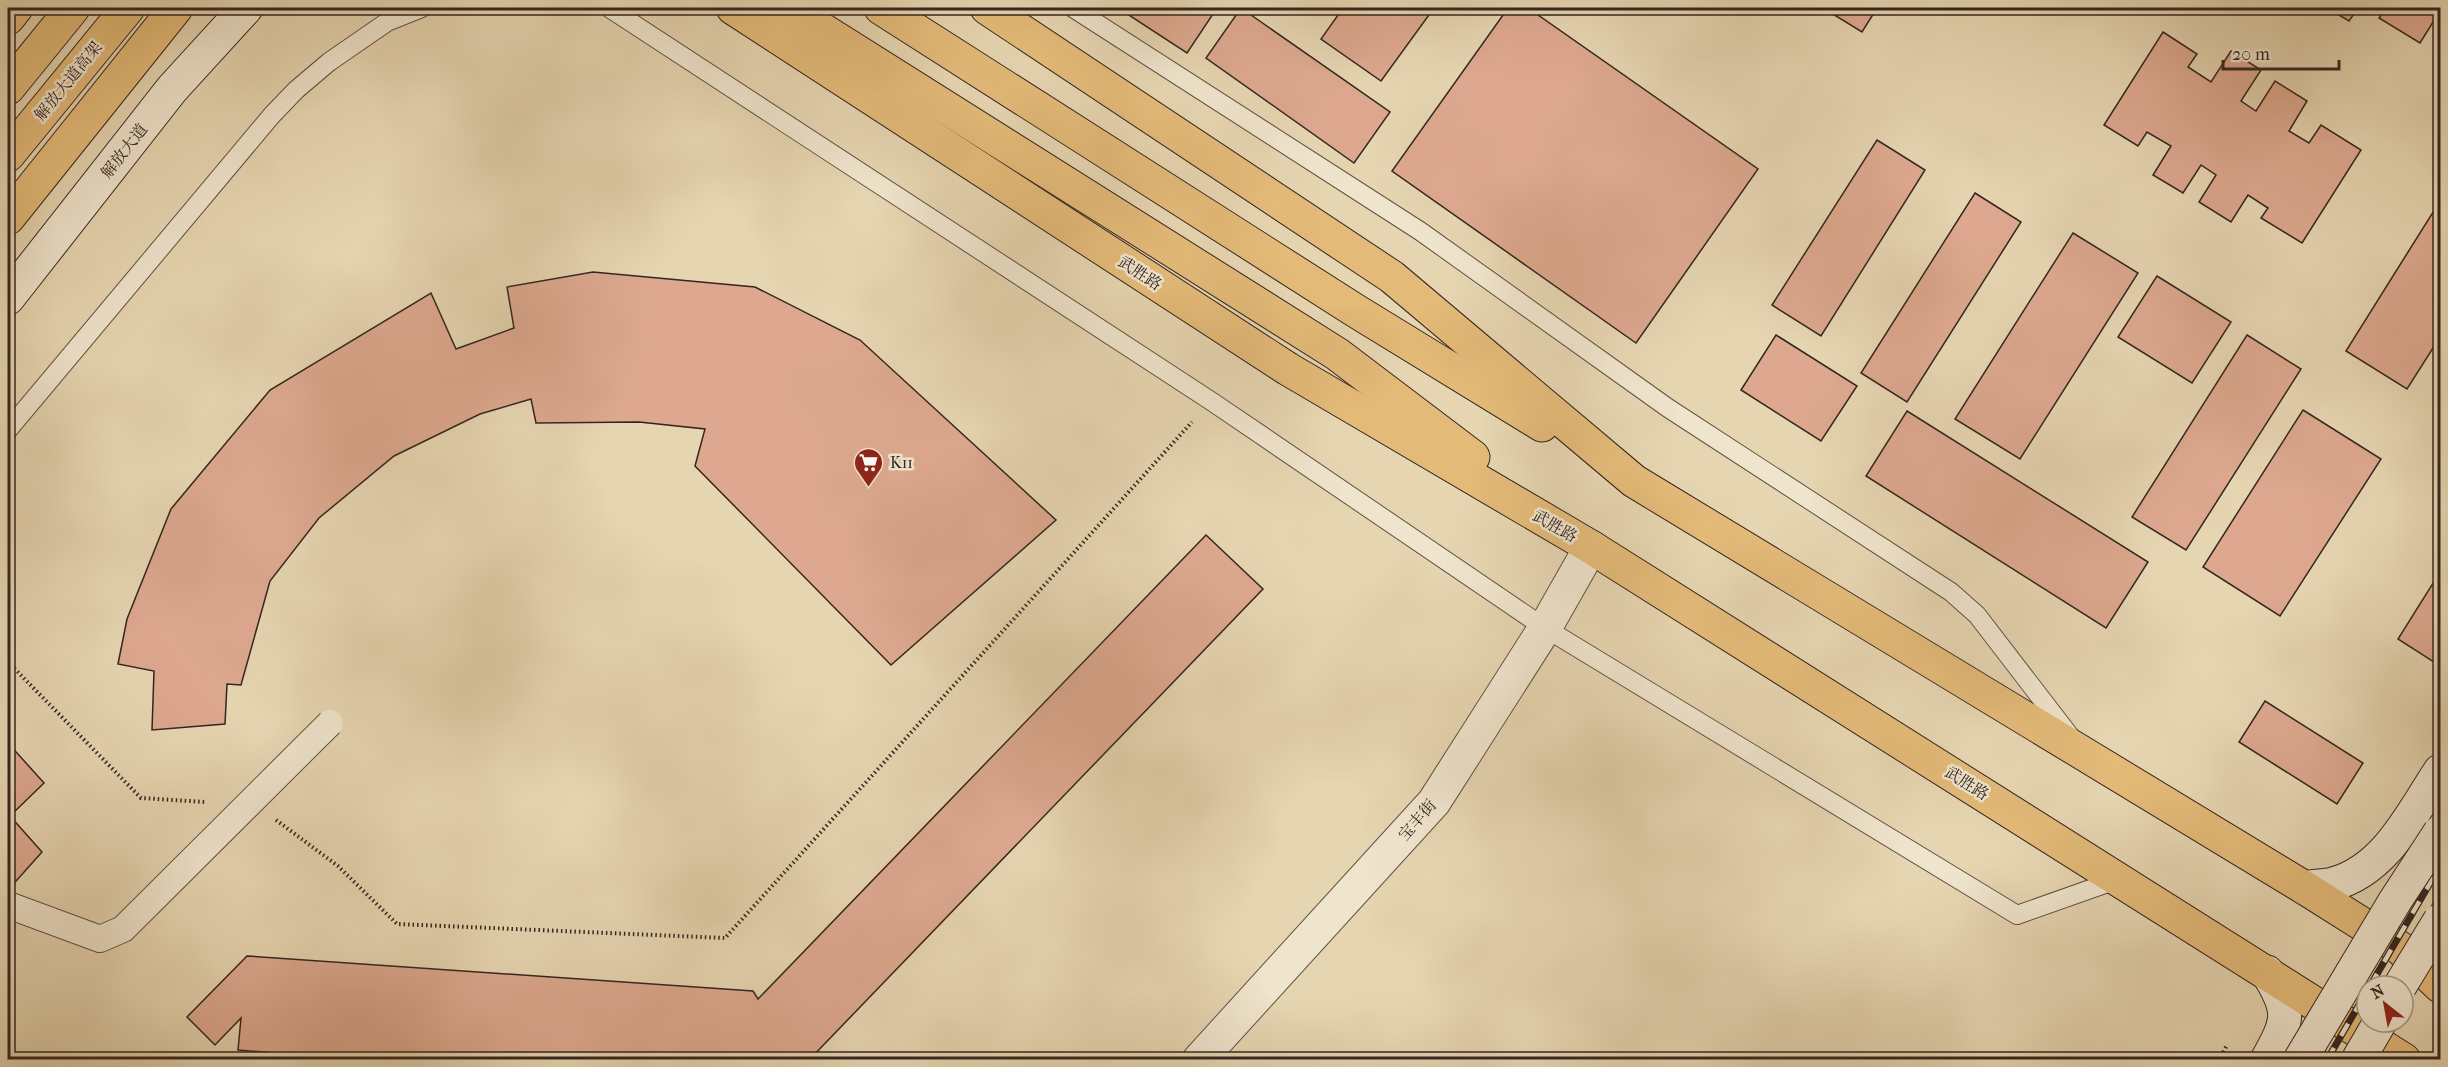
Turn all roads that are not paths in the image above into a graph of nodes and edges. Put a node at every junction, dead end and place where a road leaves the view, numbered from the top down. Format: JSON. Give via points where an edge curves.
{"nodes":[{"id":1,"x":16,"y":8,"type":"edge"},
{"id":2,"x":73,"y":8,"type":"edge"},
{"id":3,"x":128,"y":8,"type":"edge"},
{"id":4,"x":177,"y":8,"type":"edge"},
{"id":5,"x":246,"y":8,"type":"edge"},
{"id":6,"x":422,"y":8,"type":"edge"},
{"id":7,"x":609,"y":8,"type":"edge"},
{"id":8,"x":733,"y":8,"type":"edge"},
{"id":9,"x":788,"y":8,"type":"edge"},
{"id":10,"x":881,"y":8,"type":"edge"},
{"id":11,"x":987,"y":8,"type":"edge"},
{"id":12,"x":1073,"y":8,"type":"edge"},
{"id":13,"x":8,"y":18,"type":"edge"},
{"id":14,"x":8,"y":88,"type":"edge"},
{"id":15,"x":8,"y":155,"type":"edge"},
{"id":16,"x":8,"y":218,"type":"edge"},
{"id":17,"x":8,"y":298,"type":"edge"},
{"id":18,"x":8,"y":430,"type":"edge"},
{"id":19,"x":1634,"y":481,"type":"junction"},
{"id":20,"x":1591,"y":547,"type":"junction"},
{"id":21,"x":1545,"y":628,"type":"junction"},
{"id":22,"x":330,"y":723,"type":"dead end"},
{"id":23,"x":2084,"y":754,"type":"junction"},
{"id":24,"x":2440,"y":771,"type":"edge"},
{"id":25,"x":2440,"y":832,"type":"edge"},
{"id":26,"x":2119,"y":879,"type":"junction"},
{"id":27,"x":2305,"y":888,"type":"junction"},
{"id":28,"x":8,"y":905,"type":"edge"},
{"id":29,"x":2440,"y":920,"type":"edge"},
{"id":30,"x":2400,"y":948,"type":"junction"},
{"id":31,"x":2440,"y":966,"type":"edge"},
{"id":32,"x":2267,"y":972,"type":"junction"},
{"id":33,"x":2407,"y":974,"type":"edge"},
{"id":34,"x":2440,"y":986,"type":"edge"},
{"id":35,"x":2306,"y":999,"type":"junction"},
{"id":36,"x":2373,"y":1034,"type":"edge"},
{"id":37,"x":1199,"y":1059,"type":"edge"},
{"id":38,"x":2267,"y":1059,"type":"edge"},
{"id":39,"x":2300,"y":1059,"type":"edge"},
{"id":40,"x":2358,"y":1059,"type":"edge"},
{"id":41,"x":2363,"y":1059,"type":"edge"},
{"id":42,"x":2404,"y":1059,"type":"edge"}],
"edges":[{"from":1,"to":13,"type":"main road"},
{"from":2,"to":14,"type":"main road"},
{"from":3,"to":15,"type":"main road","name":"解放大道高架"},
{"from":4,"to":16,"type":"main road"},
{"from":5,"to":17,"type":"main road","name":"解放大道","via":[[172,89]]},
{"from":6,"to":18,"type":"lane","via":[[387,22],[296,90]]},
{"from":7,"to":21,"type":"lane","via":[[1211,401]]},
{"from":8,"to":20,"type":"main road","name":"武胜路","via":[[1288,369]]},
{"from":9,"to":20,"type":"main road","via":[[1337,354]]},
{"from":10,"to":19,"type":"main road","via":[[1356,311]]},
{"from":11,"to":19,"type":"main road","via":[[1392,277]]},
{"from":12,"to":23,"type":"lane","via":[[1420,231],[1668,408],[1951,592],[1977,615]]},
{"from":19,"to":23,"type":"main road"},
{"from":20,"to":21,"type":"main road","name":"宝丰街"},
{"from":20,"to":26,"type":"main road","name":"武胜路"},
{"from":21,"to":26,"type":"lane","via":[[2018,915]]},
{"from":21,"to":37,"type":"main road","name":"宝丰街","via":[[1434,802]]},
{"from":22,"to":28,"type":"street","bridge":true,"via":[[123,929],[100,939]]},
{"from":23,"to":27,"type":"main road"},
{"from":24,"to":27,"type":"main road","via":[[2385,854],[2358,874],[2333,884]]},
{"from":25,"to":39,"type":"main road","bridge":true},
{"from":26,"to":32,"type":"main road","name":"武胜路"},
{"from":27,"to":30,"type":"main road"},
{"from":29,"to":33,"type":"main road","bridge":true},
{"from":30,"to":31,"type":"main road"},
{"from":30,"to":34,"type":"main road"},
{"from":32,"to":35,"type":"main road","name":"武胜路"},
{"from":32,"to":38,"type":"main road","via":[[2285,1006],[2284,1028]]},
{"from":35,"to":41,"type":"main road","name":"武胜路"},
{"from":35,"to":42,"type":"main road"},
{"from":36,"to":40,"type":"main road","bridge":true}]}
